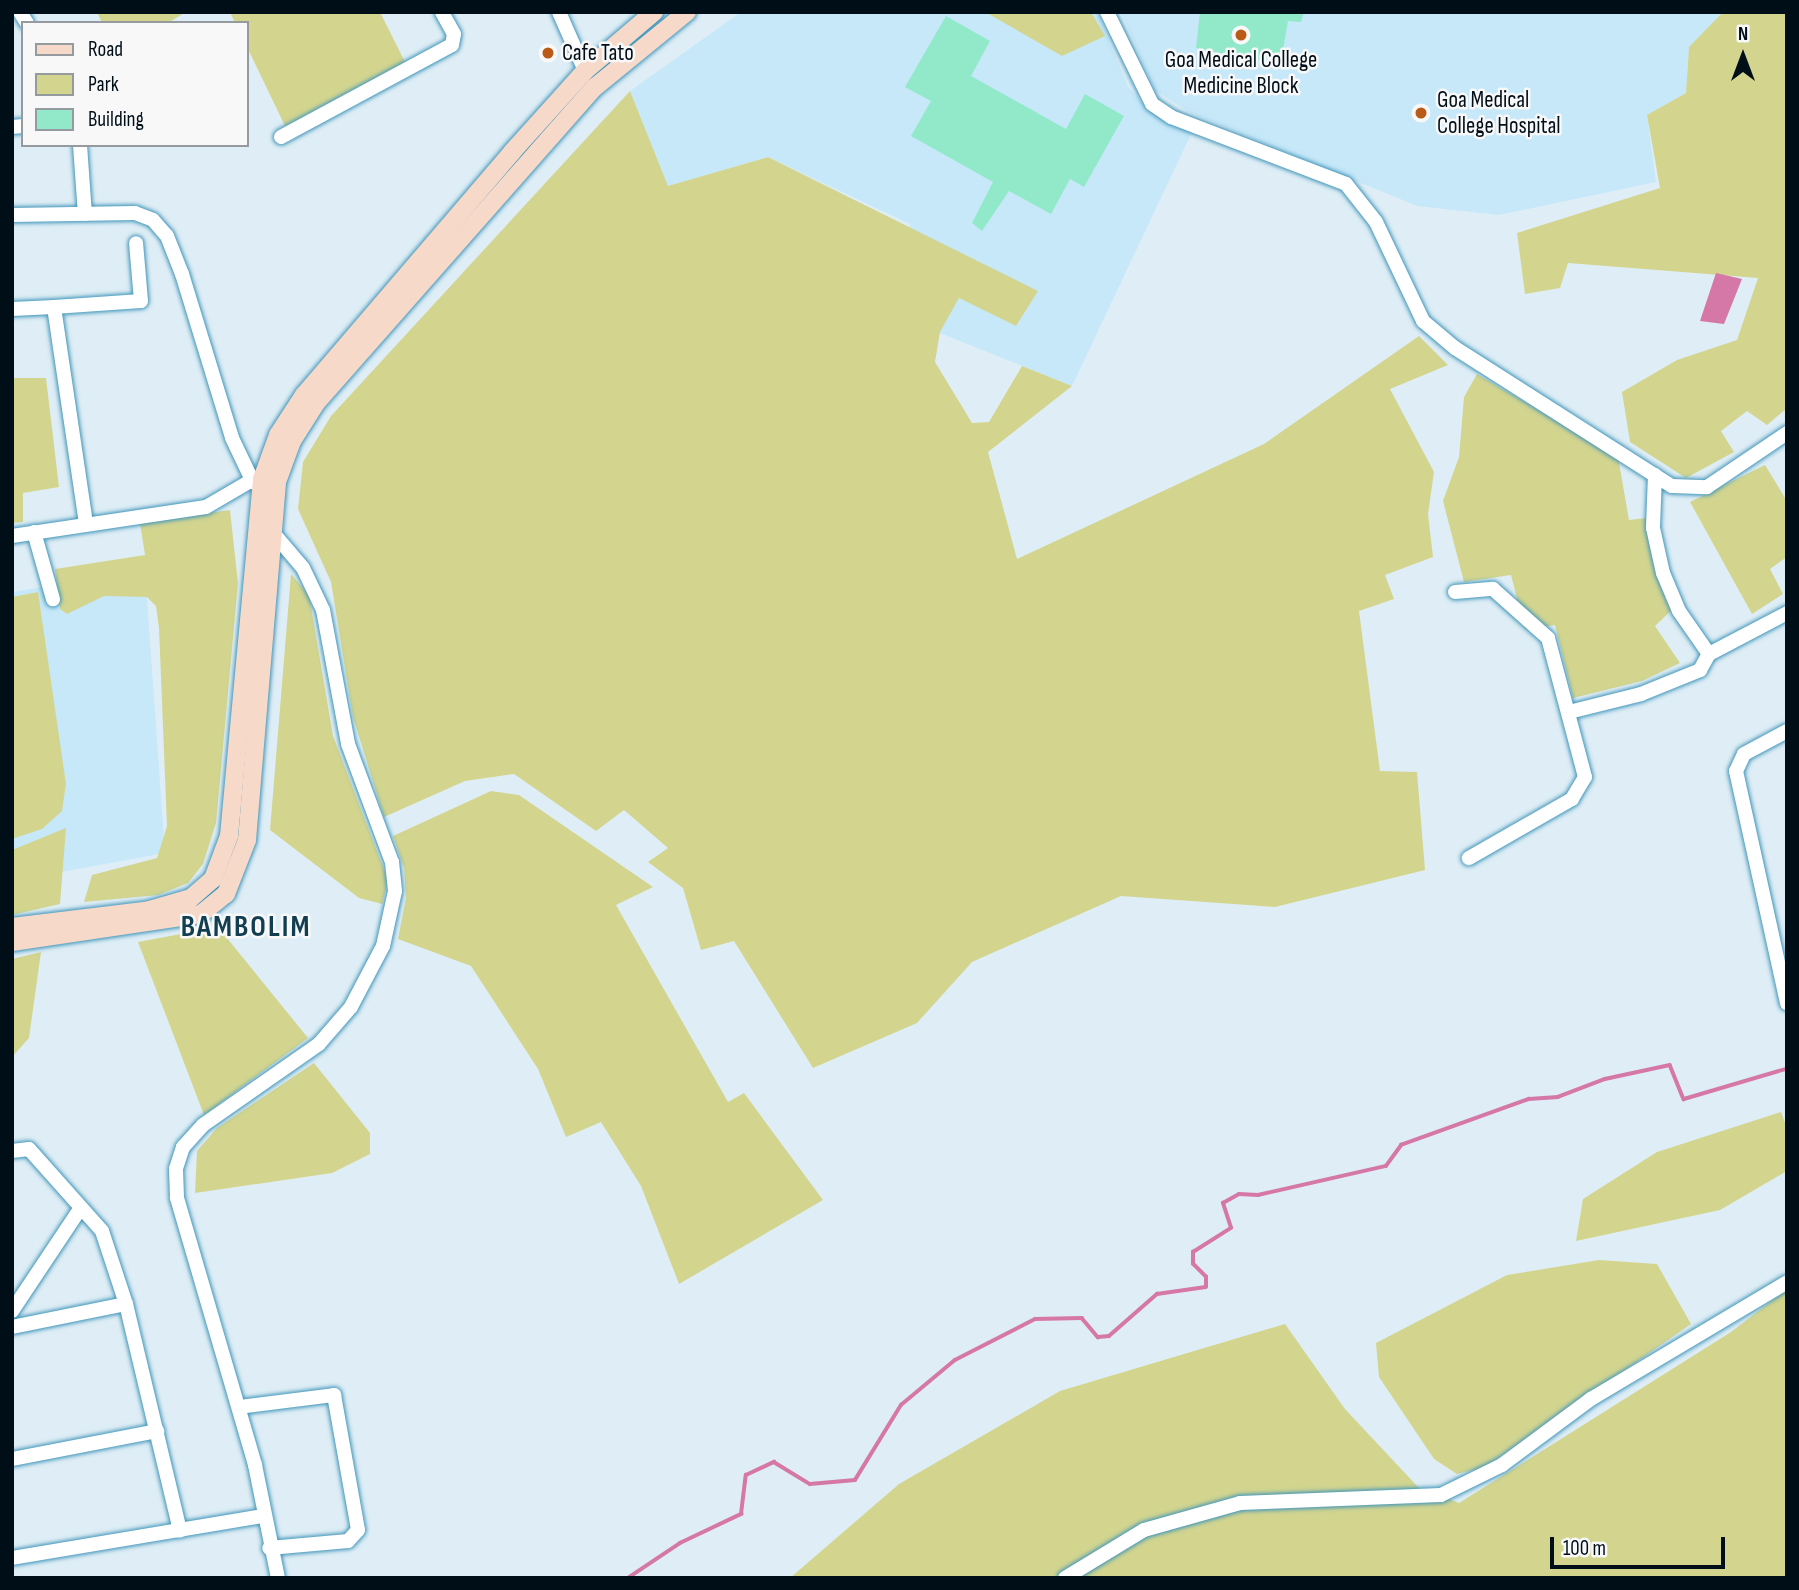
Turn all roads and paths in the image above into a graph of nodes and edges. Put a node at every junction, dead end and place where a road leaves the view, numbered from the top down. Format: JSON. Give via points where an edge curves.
{"nodes":[{"id":1,"x":442,"y":12,"type":"edge"},
{"id":2,"x":559,"y":12,"type":"edge"},
{"id":3,"x":654,"y":12,"type":"edge"},
{"id":4,"x":687,"y":12,"type":"edge"},
{"id":5,"x":1107,"y":12,"type":"edge"},
{"id":6,"x":585,"y":71,"type":"junction"},
{"id":7,"x":281,"y":136,"type":"dead end"},
{"id":8,"x":80,"y":147,"type":"edge"},
{"id":9,"x":85,"y":214,"type":"junction"},
{"id":10,"x":12,"y":215,"type":"edge"},
{"id":11,"x":136,"y":243,"type":"dead end"},
{"id":12,"x":54,"y":307,"type":"junction"},
{"id":13,"x":12,"y":309,"type":"edge"},
{"id":14,"x":1787,"y":433,"type":"edge"},
{"id":15,"x":1655,"y":475,"type":"junction"},
{"id":16,"x":262,"y":490,"type":"junction"},
{"id":17,"x":258,"y":518,"type":"junction"},
{"id":18,"x":86,"y":525,"type":"junction"},
{"id":19,"x":272,"y":531,"type":"junction"},
{"id":20,"x":34,"y":533,"type":"junction"},
{"id":21,"x":12,"y":536,"type":"edge"},
{"id":22,"x":1455,"y":592,"type":"dead end"},
{"id":23,"x":53,"y":599,"type":"dead end"},
{"id":24,"x":1787,"y":613,"type":"edge"},
{"id":25,"x":1709,"y":654,"type":"junction"},
{"id":26,"x":1569,"y":712,"type":"junction"},
{"id":27,"x":1787,"y":731,"type":"edge"},
{"id":28,"x":1469,"y":858,"type":"dead end"},
{"id":29,"x":12,"y":927,"type":"edge"},
{"id":30,"x":12,"y":942,"type":"edge"},
{"id":31,"x":1787,"y":1003,"type":"edge"},
{"id":32,"x":12,"y":1151,"type":"edge"},
{"id":33,"x":80,"y":1209,"type":"junction"},
{"id":34,"x":1787,"y":1282,"type":"edge"},
{"id":35,"x":126,"y":1304,"type":"junction"},
{"id":36,"x":12,"y":1311,"type":"edge"},
{"id":37,"x":12,"y":1327,"type":"edge"},
{"id":38,"x":239,"y":1406,"type":"junction"},
{"id":39,"x":157,"y":1431,"type":"junction"},
{"id":40,"x":12,"y":1459,"type":"edge"},
{"id":41,"x":262,"y":1516,"type":"junction"},
{"id":42,"x":180,"y":1531,"type":"junction"},
{"id":43,"x":269,"y":1548,"type":"junction"},
{"id":44,"x":12,"y":1558,"type":"edge"},
{"id":45,"x":278,"y":1578,"type":"edge"},
{"id":46,"x":1065,"y":1578,"type":"edge"}],
"edges":[{"from":1,"to":7,"type":"street","via":[[454,34],[452,45]]},
{"from":2,"to":6,"type":"street"},
{"from":3,"to":6,"type":"main road"},
{"from":4,"to":16,"type":"main road","via":[[595,87],[316,404]]},
{"from":5,"to":15,"type":"street","via":[[1136,80],[1152,104],[1171,117],[1346,184],[1376,222],[1423,321],[1455,348]]},
{"from":6,"to":16,"type":"main road","via":[[304,395],[278,435]]},
{"from":8,"to":9,"type":"street"},
{"from":9,"to":10,"type":"street"},
{"from":9,"to":16,"type":"street","via":[[135,213],[153,220],[167,236],[232,438]]},
{"from":11,"to":12,"type":"street","via":[[141,301]]},
{"from":12,"to":13,"type":"street"},
{"from":12,"to":18,"type":"street"},
{"from":14,"to":15,"type":"street","via":[[1707,487],[1690,490]]},
{"from":15,"to":25,"type":"street","via":[[1653,528],[1663,573],[1679,611]]},
{"from":16,"to":17,"type":"main road"},
{"from":16,"to":18,"type":"street","via":[[206,507]]},
{"from":16,"to":19,"type":"main road"},
{"from":17,"to":19,"type":"street"},
{"from":17,"to":29,"type":"main road","via":[[229,836],[213,880],[191,898],[150,910]]},
{"from":18,"to":20,"type":"street"},
{"from":19,"to":30,"type":"main road","via":[[247,840],[226,894],[201,914]]},
{"from":19,"to":38,"type":"street","via":[[303,568],[323,610],[348,744],[391,862],[396,891],[383,946],[351,1007],[319,1044],[203,1125],[183,1147],[177,1198]]},
{"from":20,"to":21,"type":"street"},
{"from":20,"to":23,"type":"street"},
{"from":22,"to":26,"type":"street","via":[[1493,589],[1548,638]]},
{"from":24,"to":25,"type":"street"},
{"from":25,"to":26,"type":"street","via":[[1700,670],[1642,694]]},
{"from":26,"to":28,"type":"street","via":[[1585,777],[1581,791]]},
{"from":27,"to":31,"type":"street","via":[[1744,754],[1736,771]]},
{"from":32,"to":33,"type":"street","via":[[29,1150]]},
{"from":33,"to":35,"type":"street","via":[[102,1231]]},
{"from":33,"to":36,"type":"street"},
{"from":34,"to":46,"type":"street","via":[[1591,1399],[1502,1465],[1441,1495],[1240,1503],[1144,1530]]},
{"from":35,"to":37,"type":"street"},
{"from":35,"to":39,"type":"street"},
{"from":38,"to":41,"type":"street"},
{"from":38,"to":43,"type":"street","via":[[334,1395],[358,1530],[348,1541]]},
{"from":39,"to":40,"type":"street"},
{"from":39,"to":42,"type":"street"},
{"from":41,"to":42,"type":"street"},
{"from":41,"to":43,"type":"street"},
{"from":42,"to":44,"type":"street"},
{"from":43,"to":45,"type":"street"}]}
